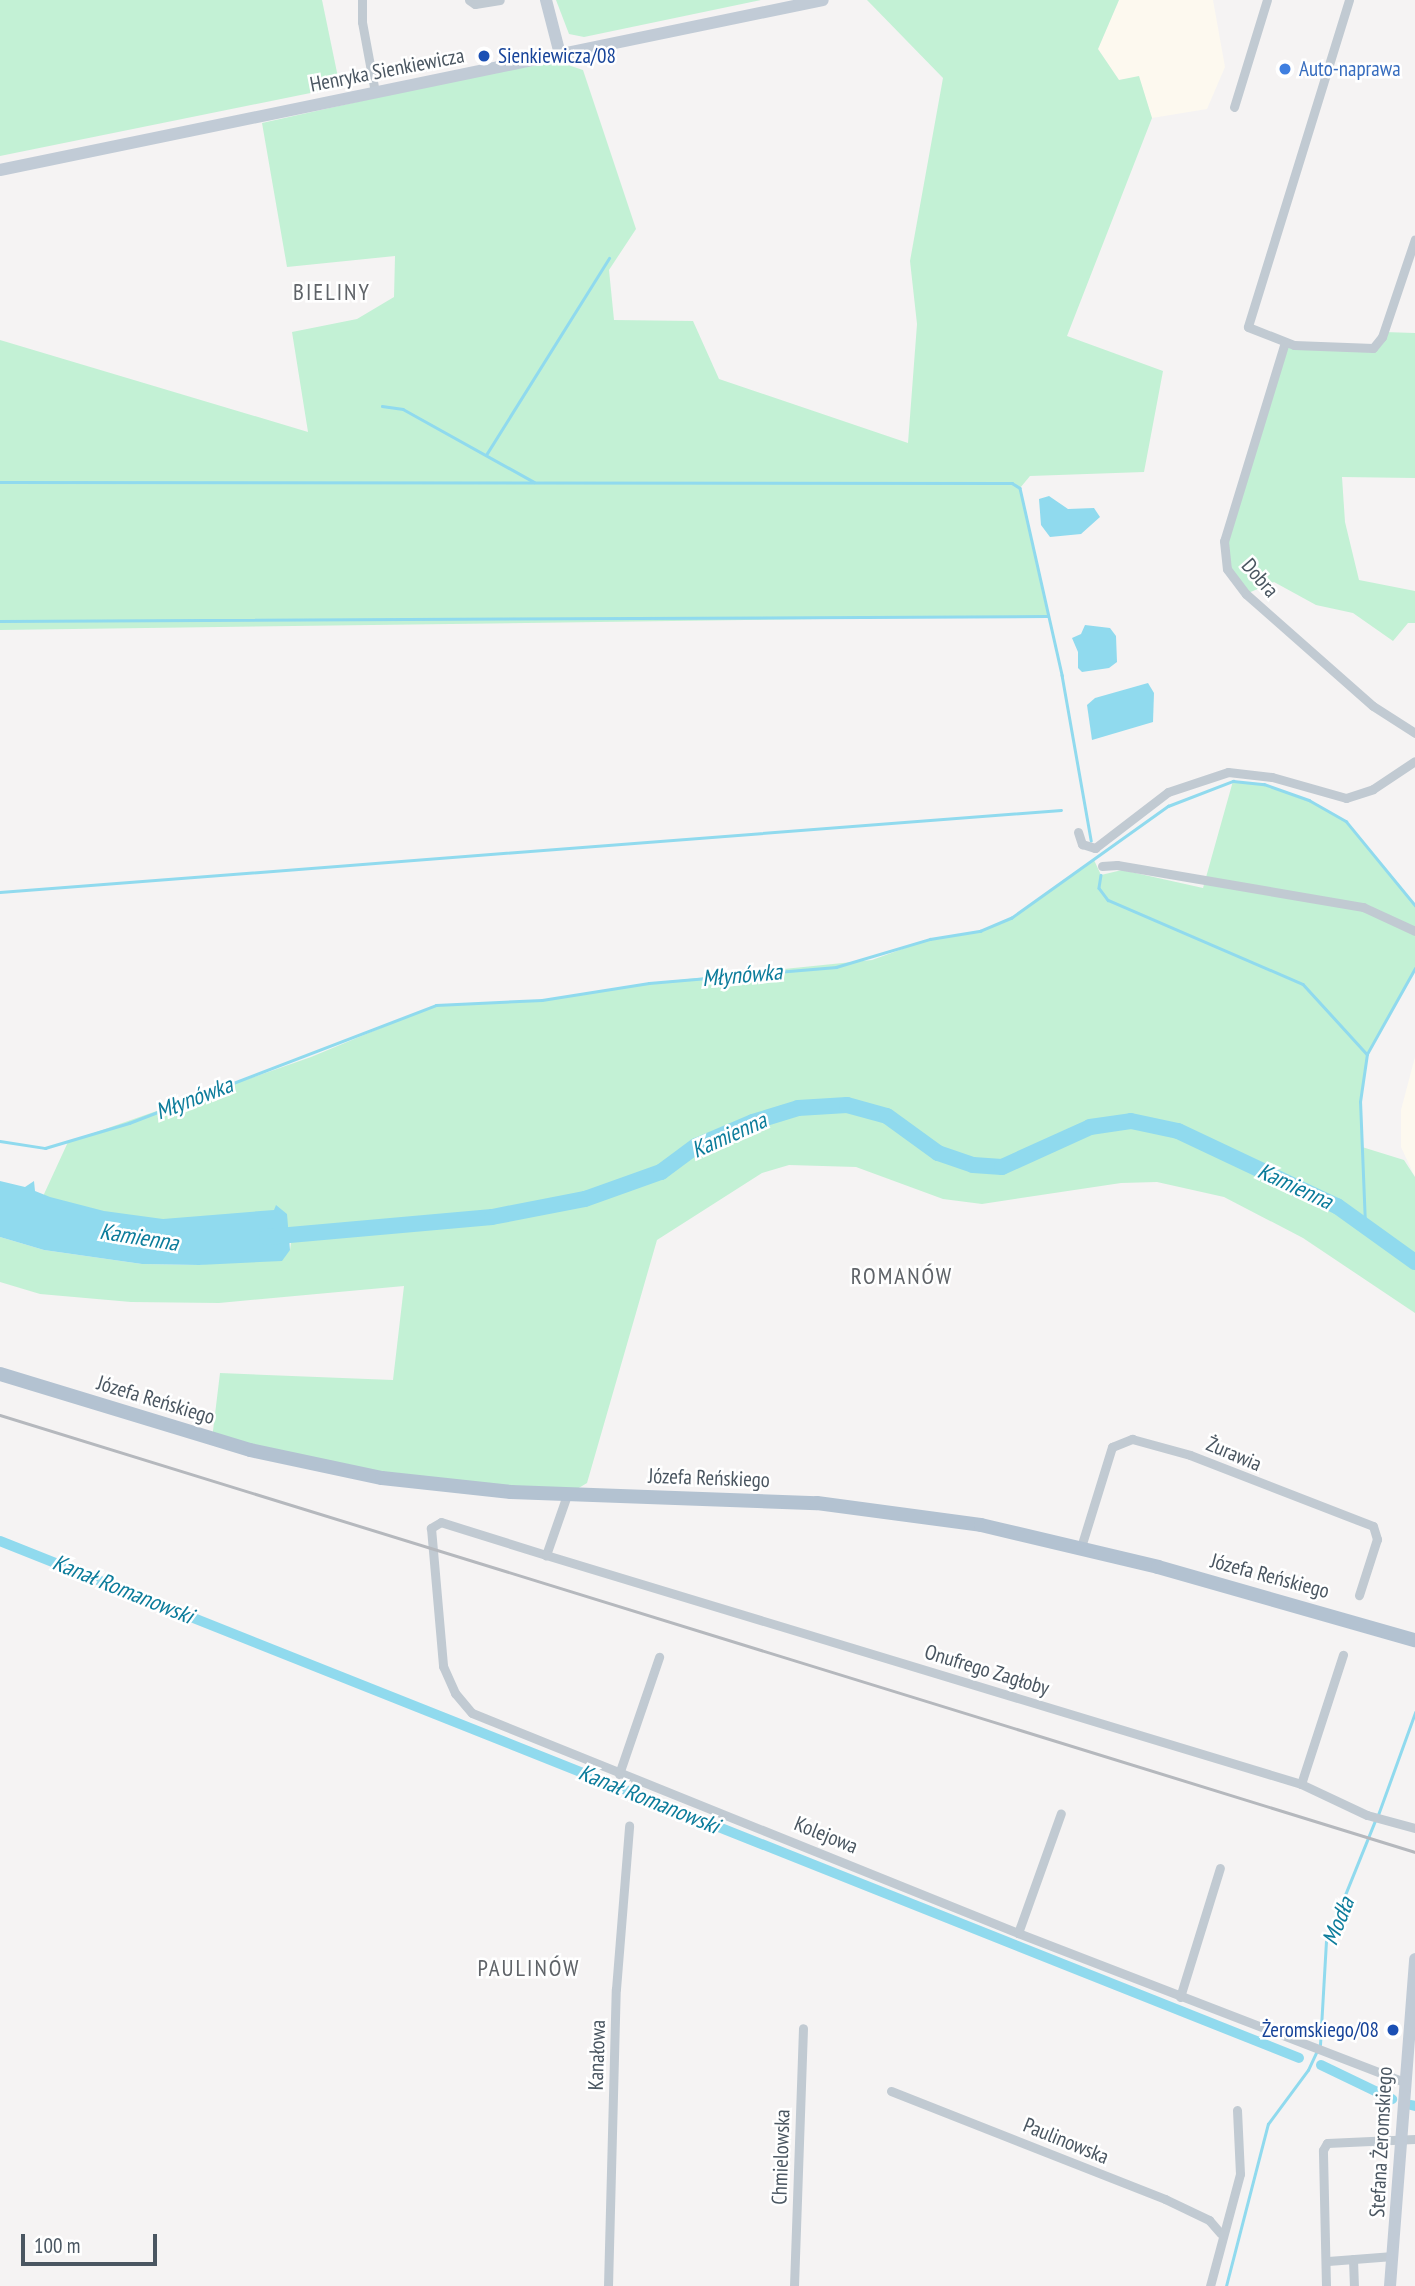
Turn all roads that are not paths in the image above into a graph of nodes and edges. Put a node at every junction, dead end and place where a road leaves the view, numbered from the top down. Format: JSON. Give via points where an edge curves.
{"nodes":[{"id":1,"x":362,"y":0,"type":"edge"},
{"id":2,"x":469,"y":0,"type":"edge"},
{"id":3,"x":500,"y":0,"type":"edge"},
{"id":4,"x":546,"y":0,"type":"edge"},
{"id":5,"x":823,"y":0,"type":"edge"},
{"id":6,"x":1267,"y":0,"type":"edge"},
{"id":7,"x":1349,"y":0,"type":"edge"},
{"id":8,"x":560,"y":54,"type":"junction"},
{"id":9,"x":375,"y":92,"type":"junction"},
{"id":10,"x":1234,"y":107,"type":"dead end"},
{"id":11,"x":0,"y":170,"type":"edge"},
{"id":12,"x":1415,"y":239,"type":"edge"},
{"id":13,"x":1285,"y":342,"type":"junction"},
{"id":14,"x":1415,"y":733,"type":"edge"},
{"id":15,"x":1415,"y":761,"type":"edge"},
{"id":16,"x":1078,"y":832,"type":"dead end"},
{"id":17,"x":1102,"y":866,"type":"dead end"},
{"id":18,"x":1415,"y":931,"type":"edge"},
{"id":19,"x":0,"y":1374,"type":"edge"},
{"id":20,"x":567,"y":1495,"type":"junction"},
{"id":21,"x":433,"y":1525,"type":"joint"},
{"id":22,"x":1081,"y":1547,"type":"junction"},
{"id":23,"x":546,"y":1555,"type":"junction"},
{"id":24,"x":1359,"y":1595,"type":"dead end"},
{"id":25,"x":1415,"y":1640,"type":"edge"},
{"id":26,"x":1343,"y":1655,"type":"dead end"},
{"id":27,"x":659,"y":1657,"type":"dead end"},
{"id":28,"x":619,"y":1774,"type":"junction"},
{"id":29,"x":1301,"y":1784,"type":"junction"},
{"id":30,"x":1061,"y":1813,"type":"dead end"},
{"id":31,"x":629,"y":1826,"type":"dead end"},
{"id":32,"x":1415,"y":1828,"type":"edge"},
{"id":33,"x":1220,"y":1868,"type":"dead end"},
{"id":34,"x":1018,"y":1933,"type":"junction"},
{"id":35,"x":1415,"y":1959,"type":"edge"},
{"id":36,"x":1180,"y":1997,"type":"junction"},
{"id":37,"x":803,"y":2028,"type":"dead end"},
{"id":38,"x":1409,"y":2083,"type":"edge"},
{"id":39,"x":891,"y":2091,"type":"dead end"},
{"id":40,"x":1237,"y":2110,"type":"dead end"},
{"id":41,"x":1415,"y":2139,"type":"edge"},
{"id":42,"x":1400,"y":2140,"type":"junction"},
{"id":43,"x":1221,"y":2234,"type":"junction"},
{"id":44,"x":1393,"y":2256,"type":"junction"},
{"id":45,"x":1353,"y":2259,"type":"junction"},
{"id":46,"x":1328,"y":2261,"type":"junction"},
{"id":47,"x":608,"y":2286,"type":"edge"},
{"id":48,"x":794,"y":2286,"type":"edge"},
{"id":49,"x":1210,"y":2286,"type":"edge"},
{"id":50,"x":1326,"y":2286,"type":"edge"},
{"id":51,"x":1354,"y":2286,"type":"edge"},
{"id":52,"x":1390,"y":2286,"type":"edge"}],
"edges":[{"from":1,"to":9,"type":"street"},
{"from":2,"to":3,"type":"street"},
{"from":4,"to":8,"type":"main road"},
{"from":5,"to":8,"type":"main road","name":"Henryka Sienkiewicza"},
{"from":6,"to":10,"type":"street"},
{"from":7,"to":13,"type":"street","via":[[1248,327]]},
{"from":8,"to":9,"type":"main road","name":"Henryka Sienkiewicza"},
{"from":9,"to":11,"type":"main road","name":"Henryka Sienkiewicza"},
{"from":12,"to":13,"type":"street","via":[[1379,344],[1364,349]]},
{"from":13,"to":14,"type":"street","name":"Dobra","via":[[1224,541],[1227,569],[1245,594],[1373,706]]},
{"from":15,"to":16,"type":"street","via":[[1373,789],[1346,797],[1272,777],[1228,772],[1168,792],[1096,848],[1082,844]]},
{"from":17,"to":18,"type":"street","via":[[1117,864],[1363,907]]},
{"from":19,"to":20,"type":"main road","name":"Józefa Reńskiego","via":[[212,1439],[322,1467],[449,1486]]},
{"from":20,"to":22,"type":"main road","name":"Józefa Reńskiego","via":[[868,1508],[992,1527]]},
{"from":20,"to":23,"type":"street"},
{"from":21,"to":23,"type":"street","name":"Onufrego Zagłoby","via":[[461,1527]]},
{"from":21,"to":28,"type":"street","name":"Kolejowa","via":[[443,1666],[454,1693],[472,1713],[488,1722]]},
{"from":22,"to":24,"type":"street","name":"Żurawia","via":[[1112,1447],[1132,1439],[1191,1455],[1373,1526],[1377,1539]]},
{"from":22,"to":25,"type":"main road","name":"Józefa Reńskiego"},
{"from":23,"to":29,"type":"street","name":"Onufrego Zagłoby"},
{"from":26,"to":29,"type":"street"},
{"from":27,"to":28,"type":"street"},
{"from":28,"to":34,"type":"street","name":"Kolejowa"},
{"from":29,"to":32,"type":"street","name":"Onufrego Zagłoby","via":[[1367,1815]]},
{"from":30,"to":34,"type":"street"},
{"from":31,"to":47,"type":"street","name":"Kanałowa","via":[[617,1976]]},
{"from":33,"to":36,"type":"street"},
{"from":34,"to":36,"type":"street","name":"Kolejowa"},
{"from":35,"to":38,"type":"main road","name":"Stefana Żeromskiego"},
{"from":36,"to":38,"type":"street","name":"Kolejowa"},
{"from":37,"to":48,"type":"street","name":"Chmielowska"},
{"from":38,"to":42,"type":"main road","name":"Stefana Żeromskiego"},
{"from":39,"to":43,"type":"street","name":"Paulinowska","via":[[1164,2199],[1209,2220]]},
{"from":40,"to":43,"type":"street","via":[[1240,2174]]},
{"from":41,"to":42,"type":"street"},
{"from":42,"to":44,"type":"main road","name":"Stefana Żeromskiego"},
{"from":42,"to":46,"type":"street","via":[[1327,2143],[1323,2150]]},
{"from":43,"to":49,"type":"street"},
{"from":44,"to":45,"type":"street"},
{"from":44,"to":52,"type":"main road","name":"Stefana Żeromskiego"},
{"from":45,"to":46,"type":"street"},
{"from":45,"to":51,"type":"street"},
{"from":46,"to":50,"type":"street"}]}
